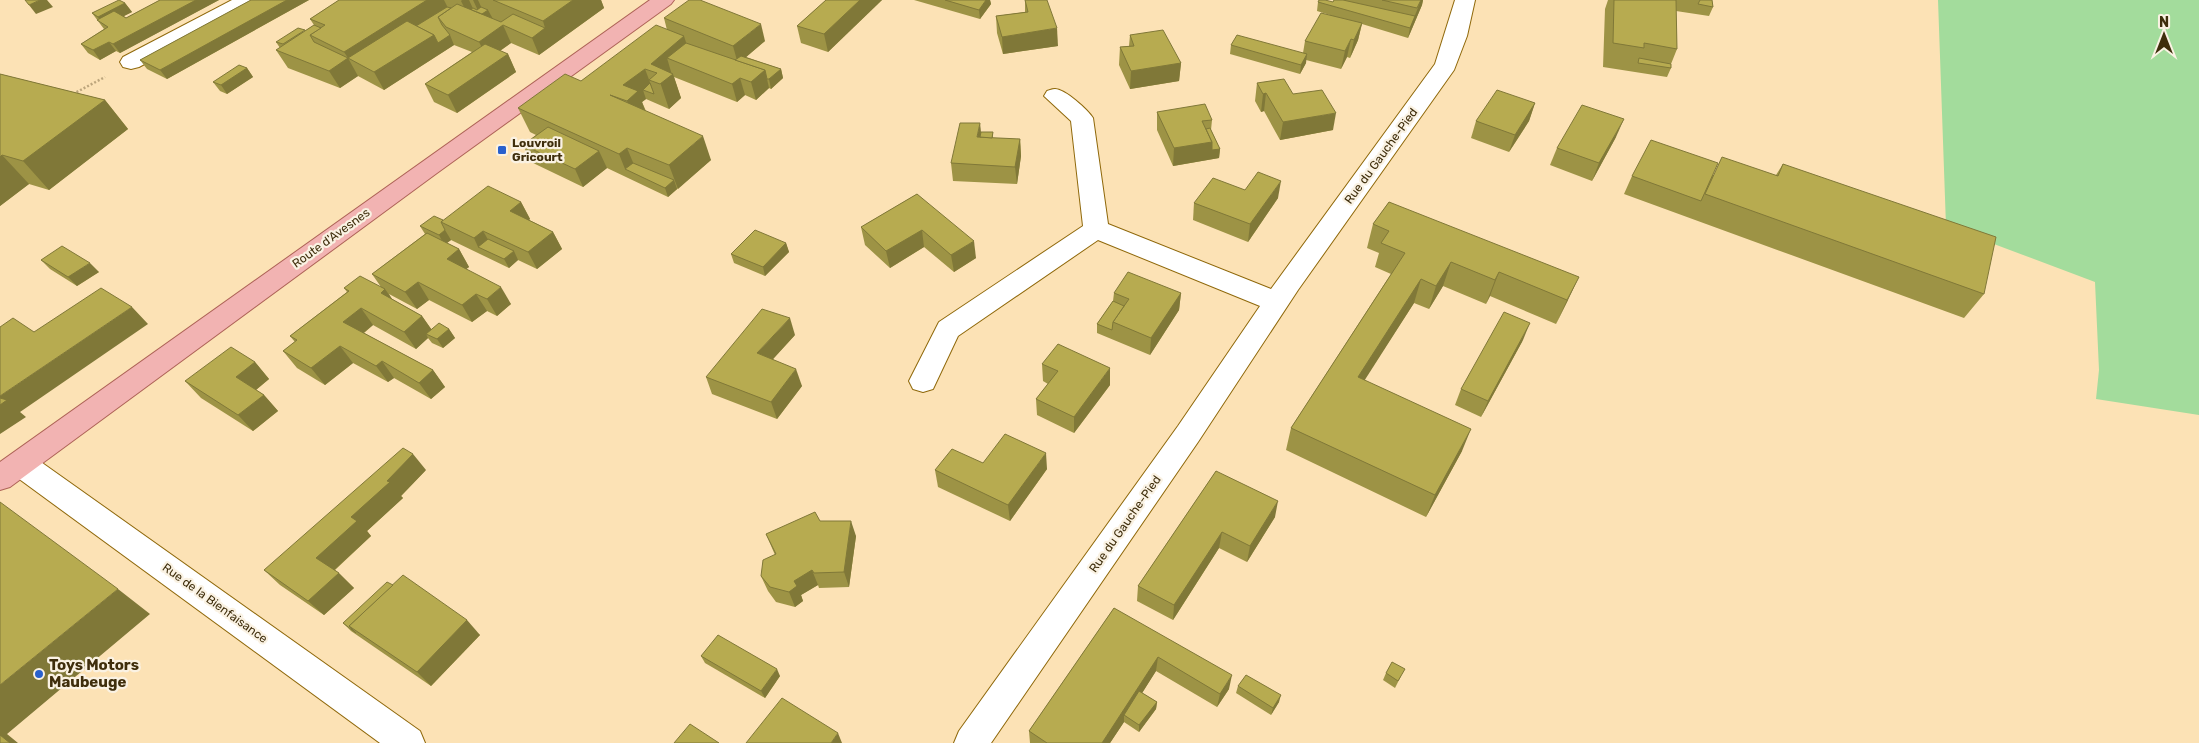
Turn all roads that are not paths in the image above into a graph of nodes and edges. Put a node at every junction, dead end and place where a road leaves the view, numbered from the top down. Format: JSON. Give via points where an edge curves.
{"nodes":[{"id":1,"x":248,"y":0,"type":"edge"},
{"id":2,"x":664,"y":0,"type":"edge"},
{"id":3,"x":1465,"y":0,"type":"edge"},
{"id":4,"x":131,"y":62,"type":"dead end"},
{"id":5,"x":1055,"y":96,"type":"dead end"},
{"id":6,"x":1096,"y":229,"type":"junction"},
{"id":7,"x":1276,"y":302,"type":"junction"},
{"id":8,"x":923,"y":381,"type":"dead end"},
{"id":9,"x":11,"y":471,"type":"edge"},
{"id":10,"x":408,"y":743,"type":"edge"},
{"id":11,"x":971,"y":743,"type":"edge"}],
"edges":[{"from":1,"to":4,"type":"street"},
{"from":2,"to":9,"type":"main road","name":"Route d'Avesnes"},
{"from":3,"to":7,"type":"street","name":"Rue du Gauche-Pied","via":[[1446,65]]},
{"from":5,"to":6,"type":"street","via":[[1082,118]]},
{"from":6,"to":7,"type":"street"},
{"from":6,"to":8,"type":"street","via":[[948,329]]},
{"from":7,"to":11,"type":"street","name":"Rue du Gauche-Pied","via":[[1188,434]]},
{"from":9,"to":10,"type":"street","name":"Rue de la Bienfaisance"}]}
